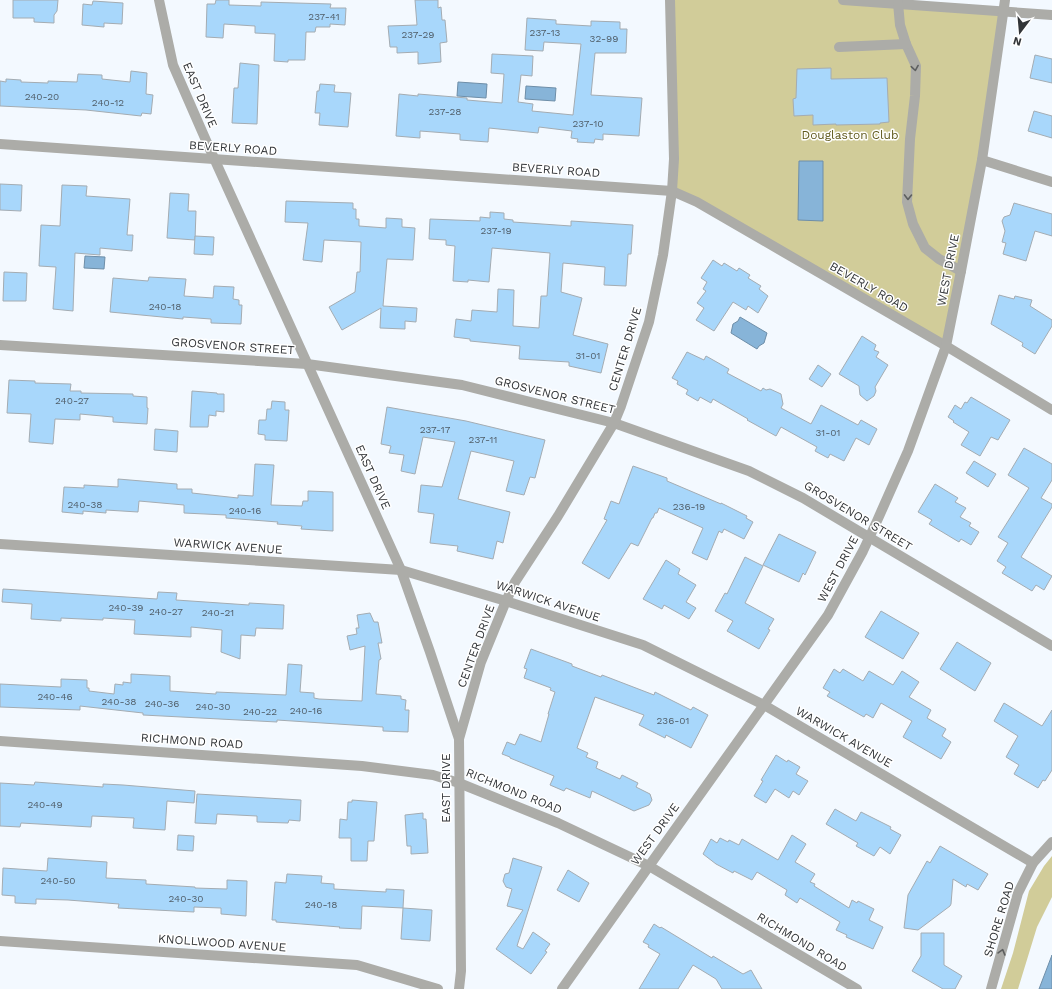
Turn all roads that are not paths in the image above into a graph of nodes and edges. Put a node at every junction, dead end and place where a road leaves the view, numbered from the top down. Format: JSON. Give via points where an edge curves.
{"nodes":[{"id":1,"x":159,"y":0,"type":"edge"},
{"id":2,"x":670,"y":0,"type":"edge"},
{"id":3,"x":843,"y":0,"type":"edge"},
{"id":4,"x":1005,"y":0,"type":"edge"},
{"id":5,"x":898,"y":4,"type":"junction"},
{"id":6,"x":1003,"y":12,"type":"junction"},
{"id":7,"x":1052,"y":15,"type":"edge"},
{"id":8,"x":906,"y":44,"type":"junction"},
{"id":9,"x":839,"y":47,"type":"dead end"},
{"id":10,"x":0,"y":144,"type":"edge"},
{"id":11,"x":214,"y":159,"type":"junction"},
{"id":12,"x":982,"y":160,"type":"junction"},
{"id":13,"x":1052,"y":182,"type":"edge"},
{"id":14,"x":672,"y":191,"type":"junction"},
{"id":15,"x":962,"y":271,"type":"junction"},
{"id":16,"x":0,"y":345,"type":"edge"},
{"id":17,"x":946,"y":346,"type":"junction"},
{"id":18,"x":308,"y":364,"type":"junction"},
{"id":19,"x":1052,"y":410,"type":"edge"},
{"id":20,"x":614,"y":423,"type":"junction"},
{"id":21,"x":870,"y":538,"type":"junction"},
{"id":22,"x":0,"y":544,"type":"edge"},
{"id":23,"x":401,"y":570,"type":"junction"},
{"id":24,"x":506,"y":601,"type":"junction"},
{"id":25,"x":1052,"y":646,"type":"edge"},
{"id":26,"x":764,"y":705,"type":"junction"},
{"id":27,"x":459,"y":739,"type":"junction"},
{"id":28,"x":0,"y":741,"type":"edge"},
{"id":29,"x":458,"y":783,"type":"junction"},
{"id":30,"x":1052,"y":842,"type":"edge"},
{"id":31,"x":1033,"y":863,"type":"junction"},
{"id":32,"x":648,"y":866,"type":"junction"},
{"id":33,"x":0,"y":941,"type":"edge"},
{"id":34,"x":438,"y":989,"type":"edge"},
{"id":35,"x":459,"y":989,"type":"edge"},
{"id":36,"x":562,"y":989,"type":"edge"},
{"id":37,"x":857,"y":989,"type":"edge"},
{"id":38,"x":991,"y":989,"type":"edge"}],
"edges":[{"from":1,"to":11,"type":"street","name":"EAST DRIVE","via":[[173,64]]},
{"from":2,"to":14,"type":"street","name":"CENTER DRIVE","via":[[674,159]]},
{"from":3,"to":5,"type":"street"},
{"from":4,"to":6,"type":"street","name":"WEST DRIVE"},
{"from":5,"to":6,"type":"street"},
{"from":5,"to":8,"type":"street","via":[[900,25]]},
{"from":6,"to":7,"type":"street"},
{"from":6,"to":12,"type":"street","name":"WEST DRIVE"},
{"from":8,"to":9,"type":"street"},
{"from":8,"to":15,"type":"street","one_way":true,"via":[[916,66],[907,202],[913,224],[925,248]]},
{"from":10,"to":11,"type":"street","name":"BEVERLY ROAD"},
{"from":11,"to":14,"type":"street","name":"BEVERLY ROAD"},
{"from":11,"to":18,"type":"street","name":"EAST DRIVE"},
{"from":12,"to":13,"type":"street"},
{"from":12,"to":15,"type":"street","name":"WEST DRIVE"},
{"from":14,"to":17,"type":"street","name":"BEVERLY ROAD","via":[[697,202]]},
{"from":14,"to":20,"type":"street","name":"CENTER DRIVE","via":[[663,255],[649,322]]},
{"from":15,"to":17,"type":"street","name":"WEST DRIVE"},
{"from":16,"to":18,"type":"street","name":"GROSVENOR STREET"},
{"from":17,"to":19,"type":"street","name":"BEVERLY ROAD"},
{"from":17,"to":21,"type":"street","name":"WEST DRIVE","via":[[908,452]]},
{"from":18,"to":20,"type":"street","name":"GROSVENOR STREET","via":[[462,385]]},
{"from":18,"to":23,"type":"street","name":"EAST DRIVE"},
{"from":20,"to":21,"type":"street","name":"GROSVENOR STREET","via":[[750,471],[803,498]]},
{"from":20,"to":24,"type":"street","name":"CENTER DRIVE","via":[[515,582]]},
{"from":21,"to":25,"type":"street","name":"GROSVENOR STREET"},
{"from":21,"to":26,"type":"street","name":"WEST DRIVE","via":[[828,615]]},
{"from":22,"to":23,"type":"street","name":"WARWICK AVENUE"},
{"from":23,"to":24,"type":"street","name":"WARWICK AVENUE"},
{"from":23,"to":27,"type":"street","name":"EAST DRIVE"},
{"from":24,"to":26,"type":"street","name":"WARWICK AVENUE","via":[[643,645]]},
{"from":24,"to":27,"type":"street","name":"CENTER DRIVE","via":[[481,662]]},
{"from":26,"to":31,"type":"street","name":"WARWICK AVENUE"},
{"from":26,"to":32,"type":"street","name":"WEST DRIVE"},
{"from":27,"to":29,"type":"street","name":"EAST DRIVE"},
{"from":28,"to":29,"type":"street","name":"RICHMOND ROAD","via":[[362,766],[432,775]]},
{"from":29,"to":32,"type":"street","name":"RICHMOND ROAD","via":[[558,823]]},
{"from":29,"to":35,"type":"street","name":"EAST DRIVE","via":[[462,971]]},
{"from":30,"to":31,"type":"street","name":"SHORE ROAD"},
{"from":38,"to":31,"type":"street","name":"SHORE ROAD","one_way":true,"via":[[1018,893]]},
{"from":32,"to":36,"type":"street","name":"WEST DRIVE"},
{"from":32,"to":37,"type":"street","name":"RICHMOND ROAD"},
{"from":33,"to":34,"type":"street","name":"KNOLLWOOD AVENUE","via":[[357,965]]}]}
